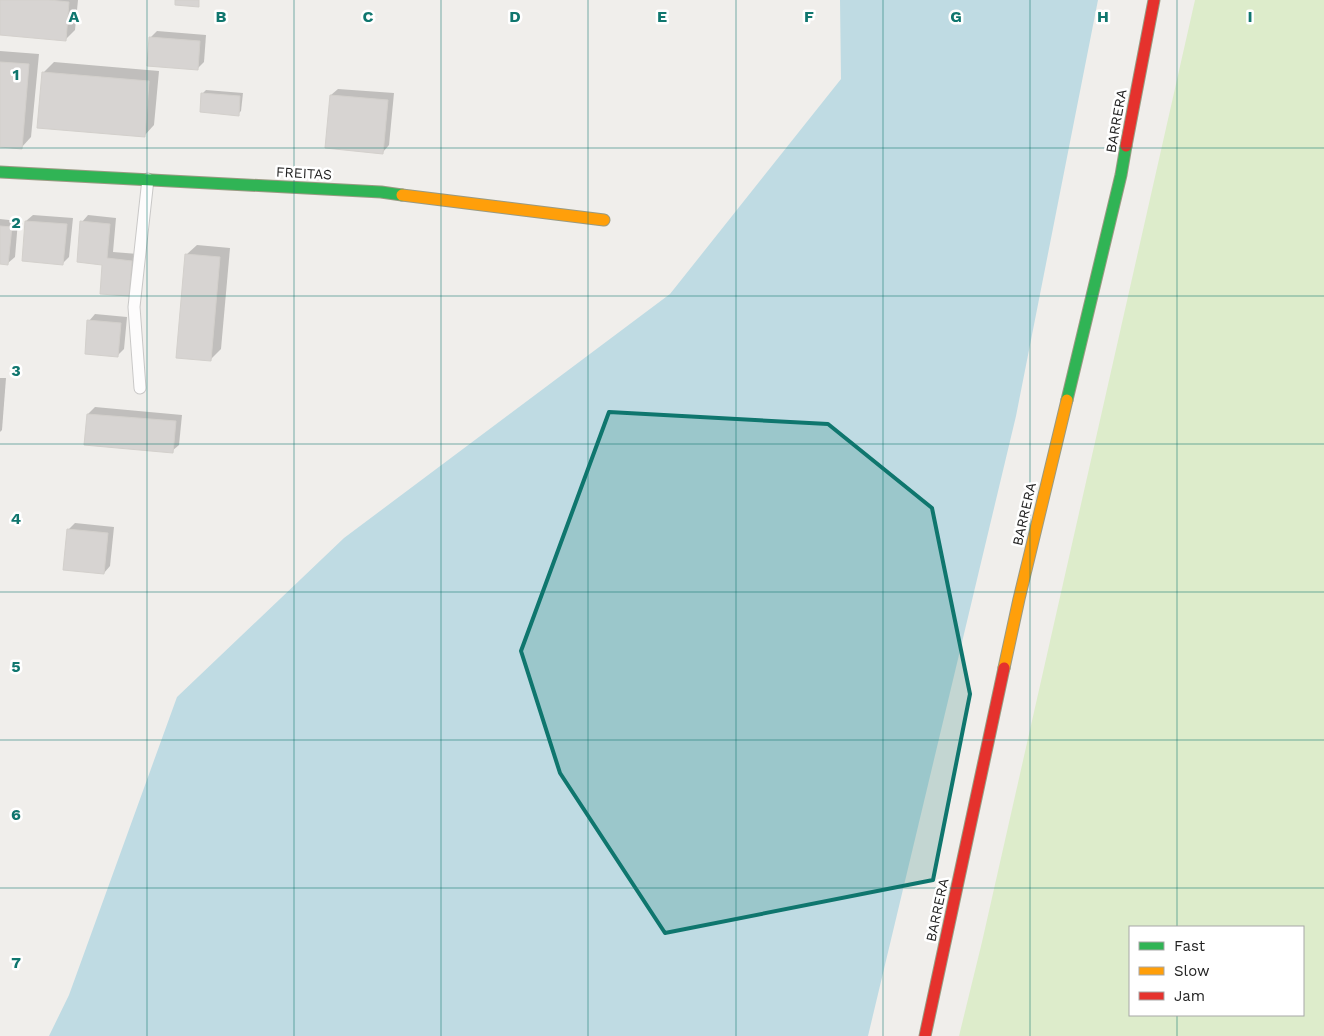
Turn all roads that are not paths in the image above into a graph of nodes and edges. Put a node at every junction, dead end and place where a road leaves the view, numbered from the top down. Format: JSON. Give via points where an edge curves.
{"nodes":[{"id":1,"x":1154,"y":0,"type":"edge"},
{"id":2,"x":0,"y":172,"type":"edge"},
{"id":3,"x":148,"y":179,"type":"junction"},
{"id":4,"x":604,"y":220,"type":"dead end"},
{"id":5,"x":140,"y":388,"type":"dead end"},
{"id":6,"x":925,"y":1036,"type":"edge"}],
"edges":[{"from":1,"to":6,"type":"street","name":"BARRERA","via":[[1121,175],[1019,599]]},
{"from":2,"to":3,"type":"street","name":"FREITAS"},
{"from":3,"to":4,"type":"street","name":"FREITAS","via":[[381,192]]},
{"from":3,"to":5,"type":"lane","via":[[134,307]]}]}
